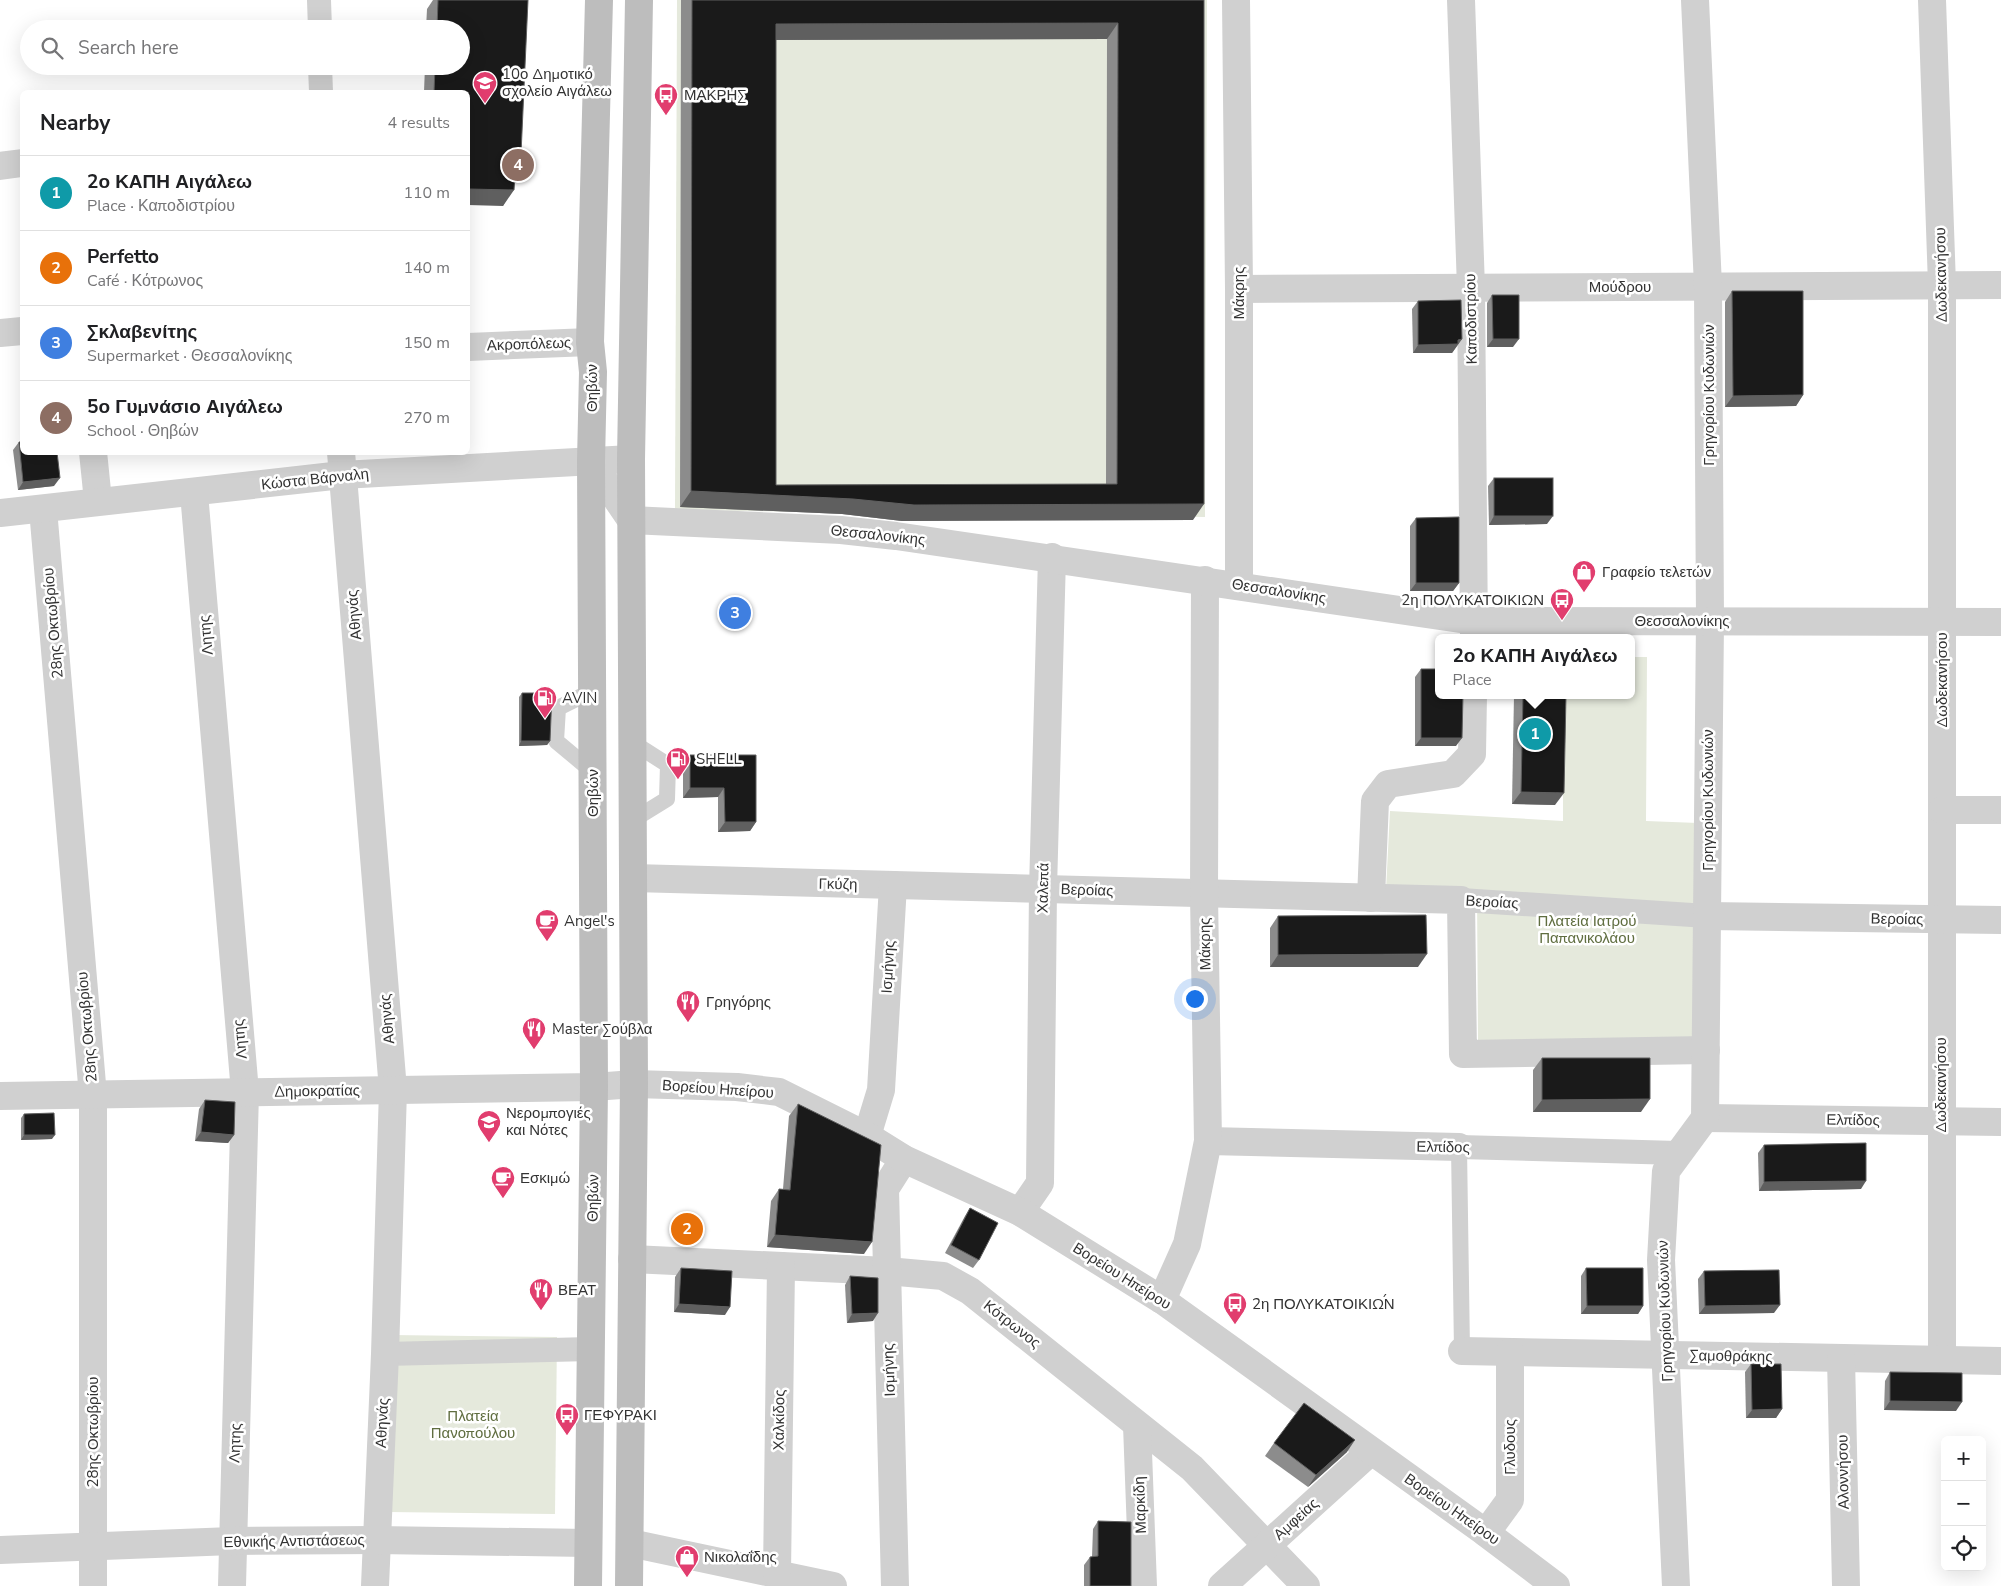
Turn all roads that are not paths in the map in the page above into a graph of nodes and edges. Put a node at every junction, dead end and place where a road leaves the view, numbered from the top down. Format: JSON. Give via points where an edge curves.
{"nodes":[{"id":1,"x":319,"y":0,"type":"edge"},
{"id":2,"x":599,"y":0,"type":"edge"},
{"id":3,"x":639,"y":0,"type":"edge"},
{"id":4,"x":1236,"y":0,"type":"edge"},
{"id":5,"x":1460,"y":0,"type":"edge"},
{"id":6,"x":1695,"y":0,"type":"edge"},
{"id":7,"x":1932,"y":0,"type":"edge"},
{"id":8,"x":320,"y":20,"type":"edge"},
{"id":9,"x":320,"y":75,"type":"edge"},
{"id":10,"x":321,"y":90,"type":"edge"},
{"id":11,"x":20,"y":163,"type":"edge"},
{"id":12,"x":0,"y":166,"type":"edge"},
{"id":13,"x":1942,"y":285,"type":"junction"},
{"id":14,"x":2001,"y":285,"type":"edge"},
{"id":15,"x":1708,"y":286,"type":"junction"},
{"id":16,"x":1471,"y":288,"type":"junction"},
{"id":17,"x":1239,"y":289,"type":"junction"},
{"id":18,"x":20,"y":331,"type":"edge"},
{"id":19,"x":0,"y":333,"type":"edge"},
{"id":20,"x":590,"y":342,"type":"junction"},
{"id":21,"x":470,"y":347,"type":"edge"},
{"id":22,"x":93,"y":455,"type":"edge"},
{"id":23,"x":631,"y":459,"type":"junction"},
{"id":24,"x":591,"y":461,"type":"junction"},
{"id":25,"x":342,"y":464,"type":"edge"},
{"id":26,"x":194,"y":493,"type":"junction"},
{"id":27,"x":98,"y":501,"type":"junction"},
{"id":28,"x":43,"y":509,"type":"junction"},
{"id":29,"x":0,"y":513,"type":"edge"},
{"id":30,"x":631,"y":520,"type":"junction"},
{"id":31,"x":1052,"y":558,"type":"junction"},
{"id":32,"x":1205,"y":580,"type":"junction"},
{"id":33,"x":1239,"y":585,"type":"junction"},
{"id":34,"x":1710,"y":621,"type":"junction"},
{"id":35,"x":1942,"y":622,"type":"junction"},
{"id":36,"x":2001,"y":622,"type":"edge"},
{"id":37,"x":1474,"y":629,"type":"edge"},
{"id":38,"x":592,"y":691,"type":"junction"},
{"id":39,"x":1473,"y":699,"type":"edge"},
{"id":40,"x":592,"y":772,"type":"junction"},
{"id":41,"x":1942,"y":810,"type":"junction"},
{"id":42,"x":2001,"y":810,"type":"edge"},
{"id":43,"x":633,"y":878,"type":"junction"},
{"id":44,"x":893,"y":885,"type":"junction"},
{"id":45,"x":1043,"y":889,"type":"junction"},
{"id":46,"x":1204,"y":895,"type":"junction"},
{"id":47,"x":1371,"y":898,"type":"junction"},
{"id":48,"x":1461,"y":900,"type":"junction"},
{"id":49,"x":1707,"y":916,"type":"junction"},
{"id":50,"x":1942,"y":920,"type":"junction"},
{"id":51,"x":2001,"y":920,"type":"edge"},
{"id":52,"x":1706,"y":1050,"type":"junction"},
{"id":53,"x":634,"y":1084,"type":"junction"},
{"id":54,"x":594,"y":1087,"type":"junction"},
{"id":55,"x":393,"y":1090,"type":"junction"},
{"id":56,"x":245,"y":1092,"type":"junction"},
{"id":57,"x":0,"y":1096,"type":"edge"},
{"id":58,"x":93,"y":1096,"type":"junction"},
{"id":59,"x":1705,"y":1118,"type":"junction"},
{"id":60,"x":1941,"y":1122,"type":"junction"},
{"id":61,"x":2001,"y":1122,"type":"edge"},
{"id":62,"x":867,"y":1136,"type":"junction"},
{"id":63,"x":1208,"y":1141,"type":"junction"},
{"id":64,"x":1459,"y":1147,"type":"junction"},
{"id":65,"x":1678,"y":1153,"type":"junction"},
{"id":66,"x":904,"y":1159,"type":"junction"},
{"id":67,"x":1020,"y":1212,"type":"junction"},
{"id":68,"x":632,"y":1259,"type":"junction"},
{"id":69,"x":781,"y":1266,"type":"junction"},
{"id":70,"x":887,"y":1271,"type":"junction"},
{"id":71,"x":1162,"y":1300,"type":"junction"},
{"id":72,"x":591,"y":1349,"type":"junction"},
{"id":73,"x":1462,"y":1351,"type":"joint"},
{"id":74,"x":1510,"y":1352,"type":"junction"},
{"id":75,"x":385,"y":1354,"type":"junction"},
{"id":76,"x":1666,"y":1355,"type":"junction"},
{"id":77,"x":1841,"y":1358,"type":"junction"},
{"id":78,"x":1942,"y":1360,"type":"junction"},
{"id":79,"x":2001,"y":1361,"type":"edge"},
{"id":80,"x":1137,"y":1424,"type":"junction"},
{"id":81,"x":1370,"y":1452,"type":"junction"},
{"id":82,"x":1486,"y":1533,"type":"junction"},
{"id":83,"x":376,"y":1540,"type":"junction"},
{"id":84,"x":232,"y":1541,"type":"junction"},
{"id":85,"x":588,"y":1543,"type":"junction"},
{"id":86,"x":630,"y":1543,"type":"junction"},
{"id":87,"x":1268,"y":1545,"type":"junction"},
{"id":88,"x":94,"y":1546,"type":"junction"},
{"id":89,"x":0,"y":1550,"type":"edge"},
{"id":90,"x":777,"y":1573,"type":"junction"},
{"id":91,"x":93,"y":1586,"type":"edge"},
{"id":92,"x":232,"y":1586,"type":"edge"},
{"id":93,"x":375,"y":1586,"type":"edge"},
{"id":94,"x":588,"y":1586,"type":"edge"},
{"id":95,"x":629,"y":1586,"type":"edge"},
{"id":96,"x":833,"y":1586,"type":"edge"},
{"id":97,"x":895,"y":1586,"type":"edge"},
{"id":98,"x":1143,"y":1586,"type":"edge"},
{"id":99,"x":1222,"y":1586,"type":"edge"},
{"id":100,"x":1306,"y":1586,"type":"edge"},
{"id":101,"x":1556,"y":1586,"type":"edge"},
{"id":102,"x":1676,"y":1586,"type":"edge"},
{"id":103,"x":1846,"y":1586,"type":"edge"}],
"edges":[{"from":1,"to":8,"type":"street"},
{"from":2,"to":20,"type":"main road","name":"Θηβών"},
{"from":3,"to":23,"type":"main road"},
{"from":4,"to":17,"type":"street","name":"Μάκρης"},
{"from":5,"to":16,"type":"street","name":"Καποδιστρίου"},
{"from":6,"to":15,"type":"street","name":"Γρηγορίου Κυδωνιών"},
{"from":7,"to":13,"type":"street","name":"Δωδεκανήσου"},
{"from":9,"to":10,"type":"street"},
{"from":11,"to":12,"type":"street"},
{"from":13,"to":14,"type":"street","name":"Μούδρου"},
{"from":13,"to":15,"type":"street","name":"Μούδρου"},
{"from":13,"to":35,"type":"street","name":"Δωδεκανήσου"},
{"from":15,"to":16,"type":"street","name":"Μούδρου"},
{"from":15,"to":34,"type":"street","name":"Γρηγορίου Κυδωνιών"},
{"from":16,"to":17,"type":"street","name":"Μούδρου"},
{"from":16,"to":37,"type":"street","name":"Καποδιστρίου"},
{"from":17,"to":33,"type":"street","name":"Μάκρης"},
{"from":18,"to":19,"type":"street"},
{"from":20,"to":21,"type":"street","name":"Ακροπόλεως"},
{"from":20,"to":24,"type":"main road","name":"Θηβών","via":[[593,372]]},
{"from":22,"to":27,"type":"street"},
{"from":23,"to":24,"type":"street","name":"Κώστα Βάρναλη"},
{"from":23,"to":30,"type":"main road"},
{"from":24,"to":25,"type":"street","name":"Κώστα Βάρναλη"},
{"from":24,"to":30,"type":"street"},
{"from":24,"to":38,"type":"main road","name":"Θηβών"},
{"from":25,"to":26,"type":"street","name":"Κώστα Βάρναλη"},
{"from":25,"to":55,"type":"street","name":"Αθηνάς"},
{"from":26,"to":27,"type":"street","name":"Κώστα Βάρναλη"},
{"from":26,"to":56,"type":"street","name":"Λητης"},
{"from":27,"to":28,"type":"street","name":"Κώστα Βάρναλη"},
{"from":28,"to":29,"type":"street","name":"Κώστα Βάρναλη"},
{"from":28,"to":58,"type":"street","name":"28ης Οκτωβρίου"},
{"from":30,"to":31,"type":"street","name":"Θεσσαλονίκης","via":[[841,530]]},
{"from":30,"to":43,"type":"main road"},
{"from":31,"to":32,"type":"street","name":"Θεσσαλονίκης"},
{"from":31,"to":45,"type":"street","name":"Χαλεπά"},
{"from":32,"to":33,"type":"street","name":"Θεσσαλονίκης"},
{"from":32,"to":46,"type":"street","name":"Μάκρης"},
{"from":33,"to":37,"type":"street","name":"Θεσσαλονίκης"},
{"from":34,"to":35,"type":"street","name":"Θεσσαλονίκης"},
{"from":34,"to":37,"type":"street","name":"Θεσσαλονίκης"},
{"from":34,"to":49,"type":"street","name":"Γρηγορίου Κυδωνιών"},
{"from":35,"to":36,"type":"street","name":"Θεσσαλονίκης"},
{"from":35,"to":41,"type":"street","name":"Δωδεκανήσου"},
{"from":38,"to":40,"type":"main road","name":"Θηβών"},
{"from":38,"to":40,"type":"lane","via":[[558,708],[556,741]]},
{"from":39,"to":47,"type":"street","via":[[1472,754],[1453,774],[1388,784],[1375,801]]},
{"from":40,"to":54,"type":"main road","name":"Θηβών"},
{"from":41,"to":42,"type":"street"},
{"from":41,"to":50,"type":"street","name":"Δωδεκανήσου"},
{"from":43,"to":44,"type":"street","name":"Γκύζη"},
{"from":43,"to":53,"type":"main road"},
{"from":44,"to":45,"type":"street","name":"Γκύζη"},
{"from":44,"to":62,"type":"street","name":"Ισμήνης","via":[[882,1090]]},
{"from":45,"to":46,"type":"street","name":"Βεροίας"},
{"from":45,"to":67,"type":"street","name":"Χαλεπά","via":[[1040,1183]]},
{"from":46,"to":47,"type":"street","name":"Βεροίας"},
{"from":46,"to":63,"type":"street","name":"Μάκρης"},
{"from":47,"to":48,"type":"street","name":"Βεροίας"},
{"from":48,"to":49,"type":"street","name":"Βεροίας"},
{"from":48,"to":52,"type":"street","via":[[1463,1054]]},
{"from":49,"to":50,"type":"street","name":"Βεροίας"},
{"from":49,"to":52,"type":"street","name":"Γρηγορίου Κυδωνιών"},
{"from":50,"to":51,"type":"street","name":"Βεροίας"},
{"from":50,"to":60,"type":"street","name":"Δωδεκανήσου"},
{"from":52,"to":59,"type":"street","name":"Γρηγορίου Κυδωνιών"},
{"from":53,"to":54,"type":"street","name":"Δημοκρατίας"},
{"from":53,"to":62,"type":"street","name":"Βορείου Ηπείρου","via":[[737,1087],[779,1092]]},
{"from":53,"to":68,"type":"main road"},
{"from":54,"to":55,"type":"street","name":"Δημοκρατίας"},
{"from":54,"to":72,"type":"main road","name":"Θηβών"},
{"from":55,"to":56,"type":"street","name":"Δημοκρατίας"},
{"from":55,"to":75,"type":"street","name":"Αθηνάς"},
{"from":56,"to":58,"type":"street","name":"Δημοκρατίας"},
{"from":56,"to":84,"type":"street","name":"Λητης"},
{"from":57,"to":58,"type":"street","name":"Δημοκρατίας"},
{"from":58,"to":88,"type":"street","name":"28ης Οκτωβρίου"},
{"from":59,"to":60,"type":"street","name":"Ελπίδος"},
{"from":59,"to":65,"type":"street","name":"Γρηγορίου Κυδωνιών"},
{"from":60,"to":61,"type":"street","name":"Ελπίδος"},
{"from":60,"to":78,"type":"street","name":"Δωδεκανήσου"},
{"from":62,"to":66,"type":"street","name":"Βορείου Ηπείρου"},
{"from":63,"to":64,"type":"street","name":"Ελπίδος"},
{"from":63,"to":71,"type":"street","name":"Μάκρης","via":[[1186,1244]]},
{"from":64,"to":65,"type":"street","name":"Ελπίδος"},
{"from":64,"to":73,"type":"lane"},
{"from":65,"to":76,"type":"street","name":"Γρηγορίου Κυδωνιών","via":[[1666,1172],[1661,1260]]},
{"from":66,"to":67,"type":"street","name":"Βορείου Ηπείρου"},
{"from":66,"to":70,"type":"street","name":"Ισμήνης","via":[[885,1189]]},
{"from":67,"to":71,"type":"street","name":"Βορείου Ηπείρου"},
{"from":68,"to":69,"type":"street","name":"Κότρωνος"},
{"from":68,"to":86,"type":"main road"},
{"from":69,"to":70,"type":"street","name":"Κότρωνος"},
{"from":69,"to":90,"type":"street","name":"Χαλκίδος"},
{"from":70,"to":80,"type":"street","name":"Κότρωνος","via":[[943,1276],[970,1290]]},
{"from":70,"to":97,"type":"street","name":"Ισμήνης"},
{"from":71,"to":81,"type":"street","name":"Βορείου Ηπείρου"},
{"from":72,"to":75,"type":"street"},
{"from":72,"to":85,"type":"main road","name":"Θηβών"},
{"from":73,"to":74,"type":"street","name":"Σαμοθράκης"},
{"from":74,"to":76,"type":"street","name":"Σαμοθράκης"},
{"from":74,"to":82,"type":"street","name":"Γλυδους","via":[[1510,1500]]},
{"from":75,"to":83,"type":"street","name":"Αθηνάς"},
{"from":76,"to":77,"type":"street","name":"Σαμοθράκης"},
{"from":76,"to":102,"type":"street","name":"Γρηγορίου Κυδωνιών"},
{"from":77,"to":78,"type":"street","name":"Σαμοθράκης"},
{"from":77,"to":103,"type":"street","name":"Αλοννήσου"},
{"from":78,"to":79,"type":"street","name":"Σαμοθράκης"},
{"from":80,"to":87,"type":"street","name":"Κότρωνος","via":[[1192,1468]]},
{"from":80,"to":98,"type":"street","name":"Μαρκίδη"},
{"from":81,"to":82,"type":"street","name":"Βορείου Ηπείρου"},
{"from":81,"to":87,"type":"street","name":"Αμφείας"},
{"from":82,"to":101,"type":"street","name":"Βορείου Ηπείρου"},
{"from":83,"to":84,"type":"street","name":"Εθνικής Αντιστάσεως"},
{"from":83,"to":85,"type":"street","name":"Εθνικής Αντιστάσεως"},
{"from":83,"to":93,"type":"street","name":"Αθηνάς"},
{"from":84,"to":88,"type":"street","name":"Εθνικής Αντιστάσεως"},
{"from":84,"to":92,"type":"street","name":"Λητης"},
{"from":85,"to":94,"type":"main road","name":"Θηβών"},
{"from":86,"to":90,"type":"street"},
{"from":86,"to":95,"type":"main road"},
{"from":87,"to":99,"type":"street","name":"Αμφείας"},
{"from":87,"to":100,"type":"street","name":"Κότρωνος"},
{"from":88,"to":89,"type":"street","name":"Εθνικής Αντιστάσεως"},
{"from":88,"to":91,"type":"street","name":"28ης Οκτωβρίου"},
{"from":90,"to":96,"type":"street"}]}
